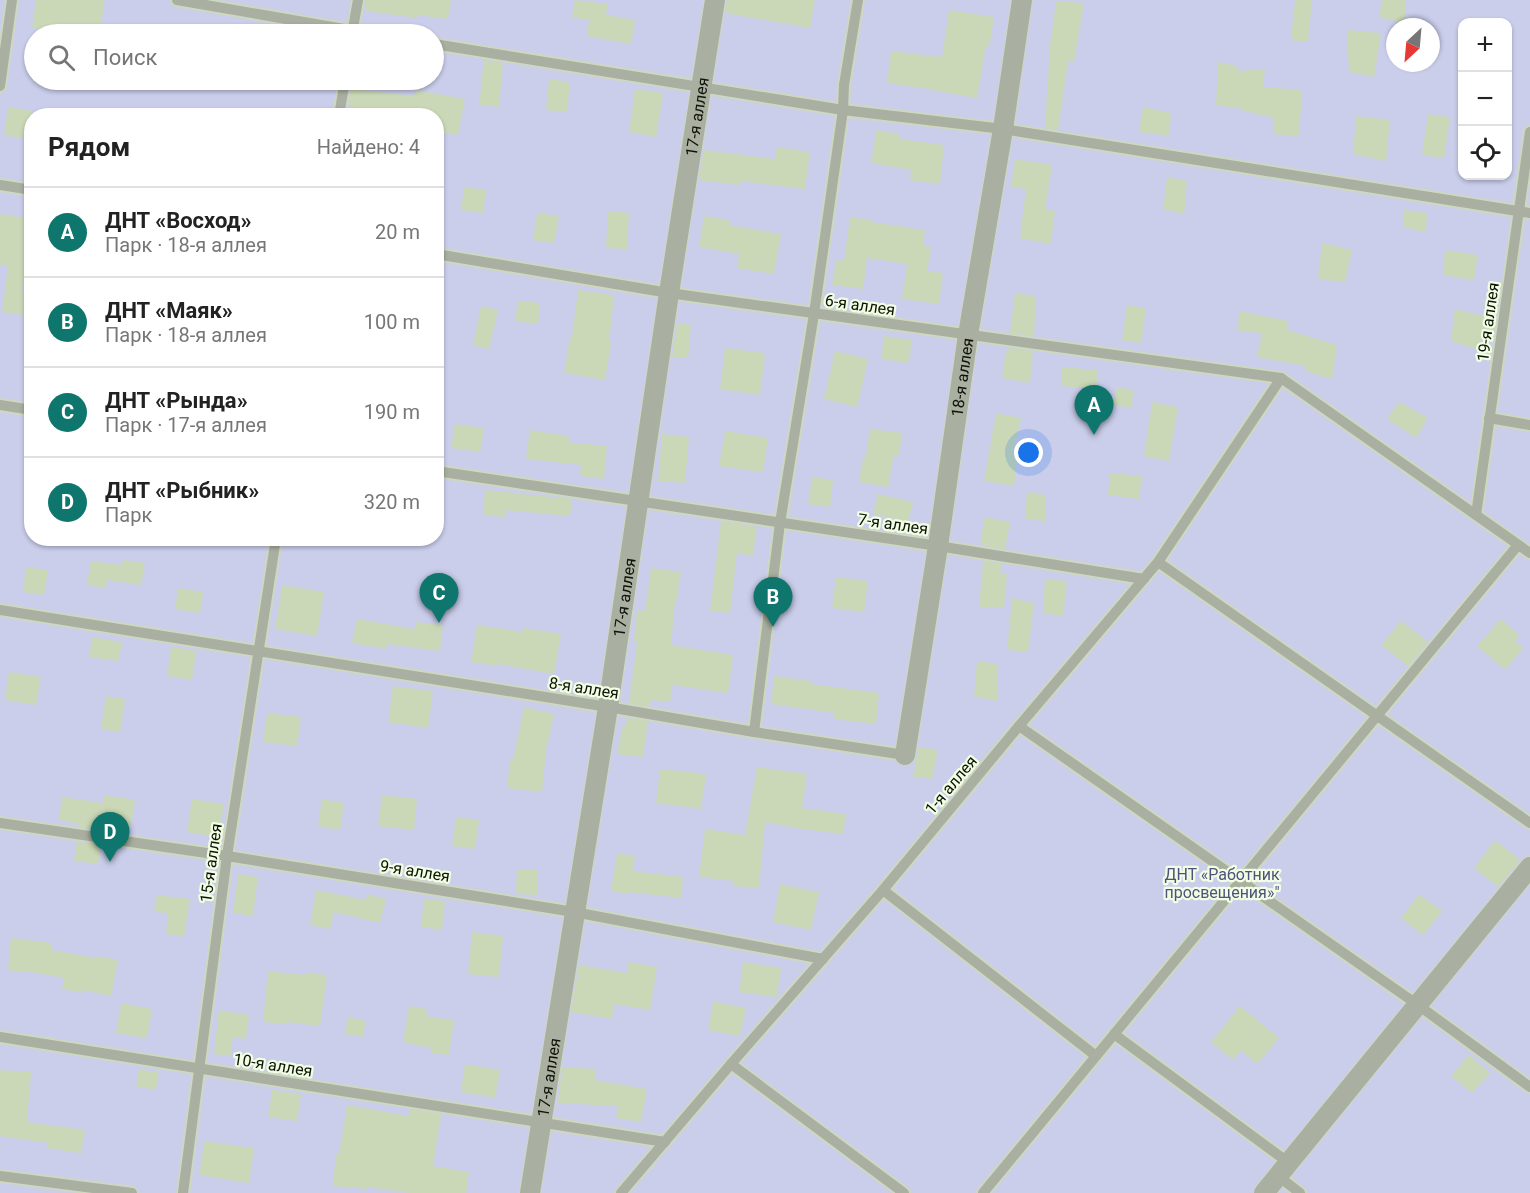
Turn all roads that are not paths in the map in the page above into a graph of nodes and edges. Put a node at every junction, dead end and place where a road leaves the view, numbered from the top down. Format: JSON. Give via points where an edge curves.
{"nodes":[{"id":1,"x":12,"y":0,"type":"edge"},
{"id":2,"x":177,"y":0,"type":"edge"},
{"id":3,"x":358,"y":0,"type":"edge"},
{"id":4,"x":715,"y":0,"type":"edge"},
{"id":5,"x":858,"y":0,"type":"edge"},
{"id":6,"x":1022,"y":0,"type":"edge"},
{"id":7,"x":304,"y":24,"type":"edge"},
{"id":8,"x":354,"y":24,"type":"edge"},
{"id":9,"x":444,"y":46,"type":"edge"},
{"id":10,"x":0,"y":86,"type":"edge"},
{"id":11,"x":702,"y":86,"type":"junction"},
{"id":12,"x":343,"y":90,"type":"edge"},
{"id":13,"x":340,"y":108,"type":"edge"},
{"id":14,"x":843,"y":110,"type":"junction"},
{"id":15,"x":1003,"y":129,"type":"junction"},
{"id":16,"x":1530,"y":132,"type":"edge"},
{"id":17,"x":0,"y":184,"type":"edge"},
{"id":18,"x":24,"y":188,"type":"edge"},
{"id":19,"x":1524,"y":212,"type":"edge"},
{"id":20,"x":444,"y":255,"type":"edge"},
{"id":21,"x":669,"y":293,"type":"junction"},
{"id":22,"x":814,"y":314,"type":"junction"},
{"id":23,"x":968,"y":336,"type":"junction"},
{"id":24,"x":1281,"y":378,"type":"junction"},
{"id":25,"x":0,"y":405,"type":"edge"},
{"id":26,"x":24,"y":409,"type":"edge"},
{"id":27,"x":1489,"y":418,"type":"junction"},
{"id":28,"x":1530,"y":425,"type":"edge"},
{"id":29,"x":444,"y":472,"type":"edge"},
{"id":30,"x":638,"y":502,"type":"junction"},
{"id":31,"x":1476,"y":515,"type":"junction"},
{"id":32,"x":780,"y":523,"type":"junction"},
{"id":33,"x":1518,"y":545,"type":"junction"},
{"id":34,"x":275,"y":546,"type":"edge"},
{"id":35,"x":938,"y":546,"type":"junction"},
{"id":36,"x":1530,"y":554,"type":"edge"},
{"id":37,"x":1158,"y":562,"type":"junction"},
{"id":38,"x":1144,"y":579,"type":"junction"},
{"id":39,"x":0,"y":610,"type":"edge"},
{"id":40,"x":259,"y":652,"type":"junction"},
{"id":41,"x":608,"y":707,"type":"junction"},
{"id":42,"x":1377,"y":716,"type":"junction"},
{"id":43,"x":1019,"y":726,"type":"junction"},
{"id":44,"x":754,"y":732,"type":"junction"},
{"id":45,"x":905,"y":755,"type":"joint"},
{"id":46,"x":0,"y":823,"type":"edge"},
{"id":47,"x":1530,"y":823,"type":"edge"},
{"id":48,"x":227,"y":856,"type":"junction"},
{"id":49,"x":1530,"y":867,"type":"edge"},
{"id":50,"x":1241,"y":881,"type":"junction"},
{"id":51,"x":883,"y":890,"type":"junction"},
{"id":52,"x":574,"y":912,"type":"junction"},
{"id":53,"x":823,"y":958,"type":"junction"},
{"id":54,"x":1418,"y":1005,"type":"junction"},
{"id":55,"x":1114,"y":1034,"type":"junction"},
{"id":56,"x":0,"y":1037,"type":"edge"},
{"id":57,"x":1096,"y":1056,"type":"junction"},
{"id":58,"x":731,"y":1064,"type":"junction"},
{"id":59,"x":199,"y":1069,"type":"junction"},
{"id":60,"x":1530,"y":1088,"type":"edge"},
{"id":61,"x":541,"y":1122,"type":"junction"},
{"id":62,"x":664,"y":1142,"type":"junction"},
{"id":63,"x":1283,"y":1170,"type":"junction"},
{"id":64,"x":0,"y":1176,"type":"edge"},
{"id":65,"x":77,"y":1190,"type":"edge"},
{"id":66,"x":132,"y":1193,"type":"edge"},
{"id":67,"x":183,"y":1193,"type":"edge"},
{"id":68,"x":530,"y":1193,"type":"edge"},
{"id":69,"x":621,"y":1193,"type":"edge"},
{"id":70,"x":904,"y":1193,"type":"edge"},
{"id":71,"x":983,"y":1193,"type":"edge"},
{"id":72,"x":1264,"y":1193,"type":"edge"},
{"id":73,"x":1300,"y":1193,"type":"edge"}],
"edges":[{"from":1,"to":10,"type":"lane"},
{"from":2,"to":7,"type":"lane"},
{"from":3,"to":8,"type":"lane"},
{"from":4,"to":11,"type":"street","name":"17-я аллея"},
{"from":5,"to":14,"type":"lane"},
{"from":6,"to":15,"type":"street","name":"18-я аллея"},
{"from":9,"to":11,"type":"lane"},
{"from":11,"to":14,"type":"lane"},
{"from":11,"to":21,"type":"street","name":"17-я аллея"},
{"from":12,"to":13,"type":"lane"},
{"from":14,"to":15,"type":"lane"},
{"from":14,"to":22,"type":"lane"},
{"from":15,"to":19,"type":"lane"},
{"from":15,"to":23,"type":"street","name":"18-я аллея"},
{"from":16,"to":19,"type":"lane","name":"19-я аллея"},
{"from":17,"to":18,"type":"lane"},
{"from":19,"to":27,"type":"lane","name":"19-я аллея"},
{"from":20,"to":21,"type":"lane","name":"6-я аллея"},
{"from":21,"to":22,"type":"lane","name":"6-я аллея"},
{"from":21,"to":30,"type":"street","name":"17-я аллея"},
{"from":22,"to":23,"type":"lane","name":"6-я аллея"},
{"from":22,"to":32,"type":"lane"},
{"from":23,"to":24,"type":"lane","name":"6-я аллея"},
{"from":23,"to":35,"type":"street","name":"18-я аллея"},
{"from":24,"to":31,"type":"lane"},
{"from":24,"to":37,"type":"lane","name":"1-я аллея"},
{"from":25,"to":26,"type":"lane"},
{"from":27,"to":28,"type":"lane"},
{"from":27,"to":31,"type":"lane","name":"19-я аллея"},
{"from":29,"to":30,"type":"lane","name":"7-я аллея"},
{"from":30,"to":32,"type":"lane","name":"7-я аллея"},
{"from":30,"to":41,"type":"street","name":"17-я аллея"},
{"from":31,"to":33,"type":"lane"},
{"from":32,"to":35,"type":"lane","name":"7-я аллея"},
{"from":32,"to":44,"type":"lane"},
{"from":33,"to":36,"type":"lane"},
{"from":33,"to":42,"type":"lane"},
{"from":34,"to":40,"type":"lane","name":"15-я аллея"},
{"from":35,"to":38,"type":"lane","name":"7-я аллея"},
{"from":35,"to":45,"type":"street","name":"18-я аллея"},
{"from":37,"to":38,"type":"lane","name":"1-я аллея"},
{"from":37,"to":42,"type":"lane"},
{"from":38,"to":43,"type":"lane","name":"1-я аллея"},
{"from":39,"to":40,"type":"lane","name":"8-я аллея"},
{"from":40,"to":41,"type":"lane","name":"8-я аллея"},
{"from":40,"to":48,"type":"lane","name":"15-я аллея"},
{"from":41,"to":44,"type":"lane","name":"8-я аллея"},
{"from":41,"to":52,"type":"street","name":"17-я аллея"},
{"from":42,"to":47,"type":"lane"},
{"from":42,"to":50,"type":"lane"},
{"from":43,"to":50,"type":"lane"},
{"from":43,"to":51,"type":"lane","name":"1-я аллея"},
{"from":44,"to":45,"type":"lane","name":"8-я аллея"},
{"from":46,"to":48,"type":"lane","name":"9-я аллея"},
{"from":48,"to":52,"type":"lane","name":"9-я аллея"},
{"from":48,"to":59,"type":"lane","name":"15-я аллея"},
{"from":49,"to":54,"type":"street"},
{"from":50,"to":54,"type":"lane"},
{"from":50,"to":55,"type":"lane"},
{"from":51,"to":53,"type":"lane","name":"1-я аллея"},
{"from":51,"to":57,"type":"lane"},
{"from":52,"to":53,"type":"lane","name":"9-я аллея"},
{"from":52,"to":61,"type":"street","name":"17-я аллея"},
{"from":53,"to":58,"type":"lane","name":"1-я аллея"},
{"from":54,"to":60,"type":"lane"},
{"from":54,"to":63,"type":"street"},
{"from":55,"to":57,"type":"lane"},
{"from":55,"to":63,"type":"lane"},
{"from":56,"to":59,"type":"lane","name":"10-я аллея"},
{"from":57,"to":71,"type":"lane"},
{"from":58,"to":62,"type":"lane","name":"1-я аллея"},
{"from":58,"to":70,"type":"lane"},
{"from":59,"to":61,"type":"lane","name":"10-я аллея"},
{"from":59,"to":67,"type":"lane","name":"15-я аллея"},
{"from":61,"to":62,"type":"lane","name":"10-я аллея"},
{"from":61,"to":68,"type":"street","name":"17-я аллея"},
{"from":62,"to":69,"type":"lane","name":"1-я аллея"},
{"from":63,"to":72,"type":"street"},
{"from":63,"to":73,"type":"lane"},
{"from":64,"to":65,"type":"lane"},
{"from":65,"to":66,"type":"lane"}]}
